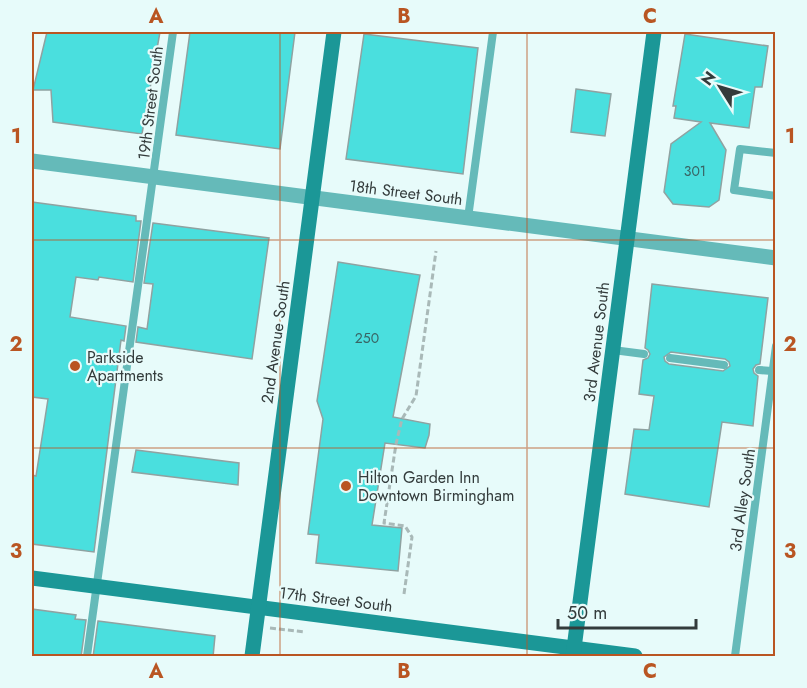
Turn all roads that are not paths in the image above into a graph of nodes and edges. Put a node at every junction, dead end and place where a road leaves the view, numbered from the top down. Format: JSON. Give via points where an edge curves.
{"nodes":[{"id":1,"x":173,"y":32,"type":"edge"},
{"id":2,"x":334,"y":32,"type":"edge"},
{"id":3,"x":493,"y":32,"type":"edge"},
{"id":4,"x":654,"y":32,"type":"edge"},
{"id":5,"x":776,"y":153,"type":"edge"},
{"id":6,"x":32,"y":161,"type":"edge"},
{"id":7,"x":154,"y":177,"type":"junction"},
{"id":8,"x":776,"y":196,"type":"edge"},
{"id":9,"x":312,"y":198,"type":"junction"},
{"id":10,"x":468,"y":218,"type":"junction"},
{"id":11,"x":627,"y":238,"type":"junction"},
{"id":12,"x":776,"y":258,"type":"edge"},
{"id":13,"x":776,"y":346,"type":"edge"},
{"id":14,"x":613,"y":350,"type":"junction"},
{"id":15,"x":644,"y":354,"type":"dead end"},
{"id":16,"x":670,"y":358,"type":"dead end"},
{"id":17,"x":724,"y":365,"type":"dead end"},
{"id":18,"x":759,"y":370,"type":"dead end"},
{"id":19,"x":772,"y":371,"type":"junction"},
{"id":20,"x":32,"y":578,"type":"edge"},
{"id":21,"x":97,"y":586,"type":"junction"},
{"id":22,"x":258,"y":607,"type":"junction"},
{"id":23,"x":574,"y":653,"type":"edge"},
{"id":24,"x":87,"y":657,"type":"edge"},
{"id":25,"x":252,"y":657,"type":"edge"},
{"id":26,"x":635,"y":657,"type":"edge"},
{"id":27,"x":735,"y":657,"type":"edge"}],
"edges":[{"from":1,"to":7,"type":"lane","name":"19th Street South"},
{"from":2,"to":9,"type":"street","name":"2nd Avenue South"},
{"from":3,"to":10,"type":"lane"},
{"from":4,"to":11,"type":"street","name":"3rd Avenue South"},
{"from":5,"to":8,"type":"lane","via":[[740,149],[734,190]]},
{"from":6,"to":7,"type":"street","name":"18th Street South"},
{"from":7,"to":9,"type":"street","name":"18th Street South"},
{"from":7,"to":21,"type":"lane","name":"19th Street South"},
{"from":9,"to":10,"type":"street","name":"18th Street South"},
{"from":9,"to":22,"type":"street","name":"2nd Avenue South"},
{"from":10,"to":11,"type":"street","name":"18th Street South"},
{"from":11,"to":12,"type":"street","name":"18th Street South"},
{"from":11,"to":14,"type":"street","name":"3rd Avenue South"},
{"from":13,"to":19,"type":"lane","name":"3rd Alley South"},
{"from":14,"to":15,"type":"lane"},
{"from":14,"to":23,"type":"street","name":"3rd Avenue South"},
{"from":16,"to":17,"type":"lane"},
{"from":18,"to":19,"type":"lane"},
{"from":19,"to":27,"type":"lane","name":"3rd Alley South"},
{"from":20,"to":21,"type":"street","name":"17th Street South"},
{"from":21,"to":22,"type":"street","name":"17th Street South"},
{"from":21,"to":24,"type":"lane","name":"19th Street South"},
{"from":22,"to":23,"type":"street","name":"17th Street South"},
{"from":22,"to":25,"type":"street","name":"2nd Avenue South"},
{"from":23,"to":26,"type":"street","name":"17th Street South"}]}
